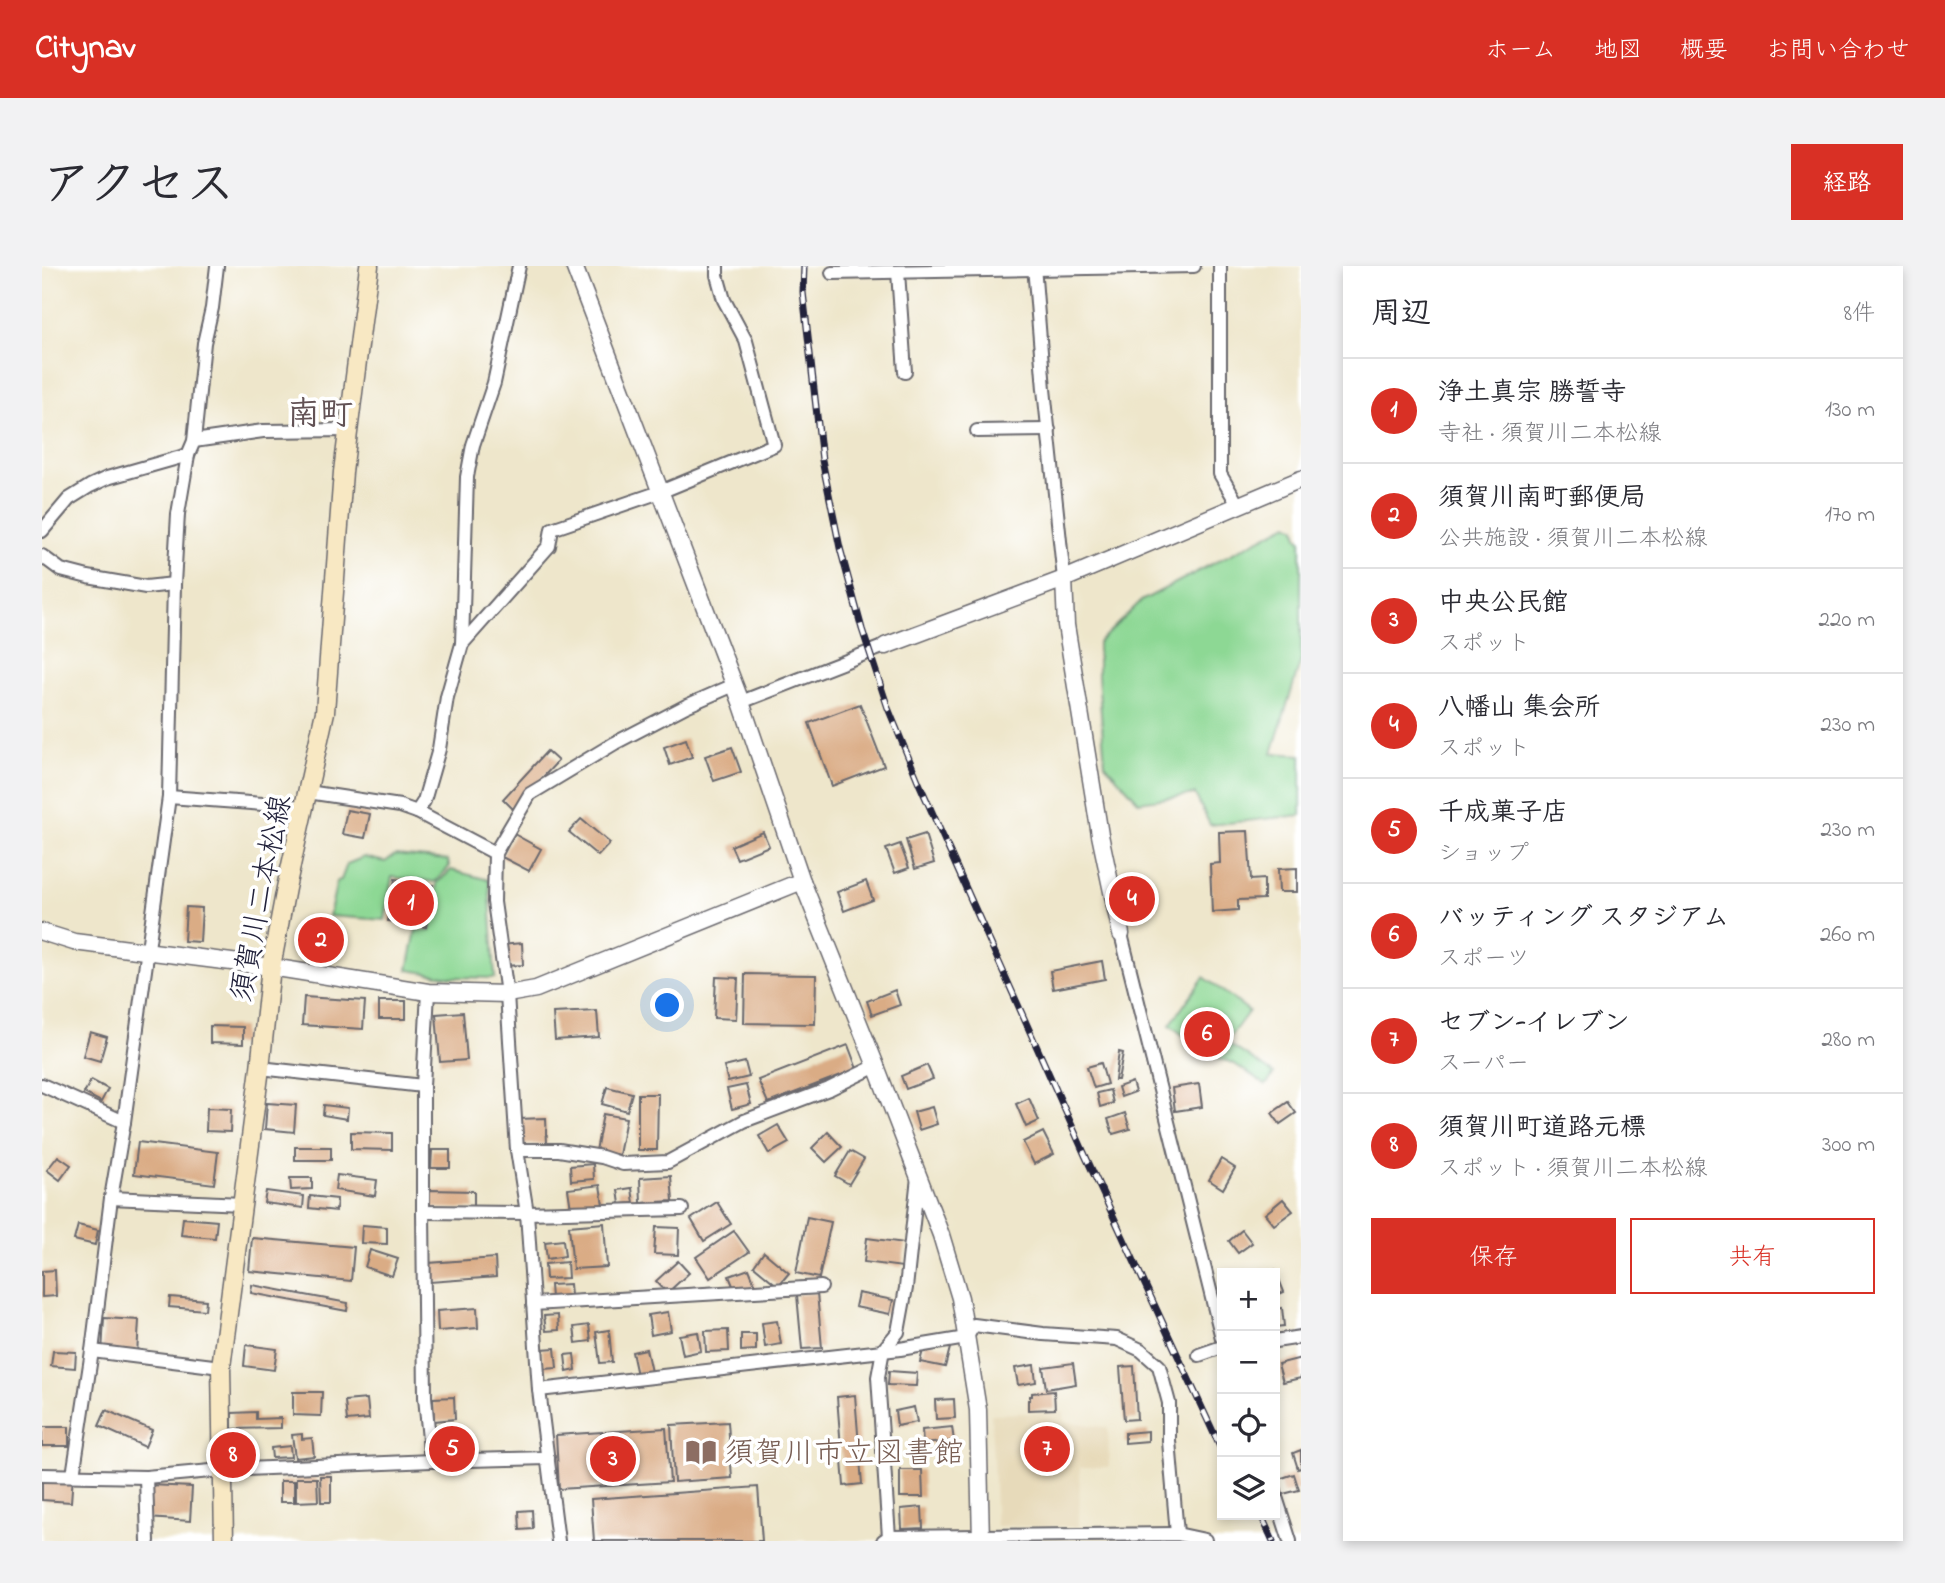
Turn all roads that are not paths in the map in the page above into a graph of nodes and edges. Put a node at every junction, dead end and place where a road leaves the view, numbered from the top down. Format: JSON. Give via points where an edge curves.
{"nodes":[{"id":1,"x":217,"y":266,"type":"edge"},
{"id":2,"x":369,"y":266,"type":"edge"},
{"id":3,"x":519,"y":266,"type":"edge"},
{"id":4,"x":574,"y":266,"type":"edge"},
{"id":5,"x":717,"y":266,"type":"edge"},
{"id":6,"x":1194,"y":266,"type":"edge"},
{"id":7,"x":1220,"y":266,"type":"edge"},
{"id":8,"x":1034,"y":268,"type":"edge"},
{"id":9,"x":905,"y":270,"type":"edge"},
{"id":10,"x":832,"y":273,"type":"dead end"},
{"id":11,"x":905,"y":372,"type":"dead end"},
{"id":12,"x":349,"y":430,"type":"junction"},
{"id":13,"x":1049,"y":430,"type":"junction"},
{"id":14,"x":977,"y":431,"type":"dead end"},
{"id":15,"x":194,"y":440,"type":"junction"},
{"id":16,"x":188,"y":455,"type":"junction"},
{"id":17,"x":1301,"y":479,"type":"edge"},
{"id":18,"x":660,"y":492,"type":"junction"},
{"id":19,"x":1238,"y":505,"type":"junction"},
{"id":20,"x":42,"y":531,"type":"edge"},
{"id":21,"x":42,"y":556,"type":"edge"},
{"id":22,"x":1064,"y":579,"type":"junction"},
{"id":23,"x":174,"y":584,"type":"junction"},
{"id":24,"x":462,"y":645,"type":"junction"},
{"id":25,"x":885,"y":646,"type":"joint"},
{"id":26,"x":734,"y":685,"type":"junction"},
{"id":27,"x":741,"y":702,"type":"junction"},
{"id":28,"x":169,"y":797,"type":"junction"},
{"id":29,"x":306,"y":800,"type":"junction"},
{"id":30,"x":416,"y":812,"type":"junction"},
{"id":31,"x":495,"y":853,"type":"junction"},
{"id":32,"x":802,"y":881,"type":"junction"},
{"id":33,"x":42,"y":932,"type":"edge"},
{"id":34,"x":1121,"y":934,"type":"joint"},
{"id":35,"x":148,"y":950,"type":"junction"},
{"id":36,"x":271,"y":967,"type":"junction"},
{"id":37,"x":428,"y":992,"type":"junction"},
{"id":38,"x":507,"y":994,"type":"junction"},
{"id":39,"x":876,"y":1066,"type":"junction"},
{"id":40,"x":260,"y":1068,"type":"junction"},
{"id":41,"x":42,"y":1084,"type":"edge"},
{"id":42,"x":423,"y":1086,"type":"junction"},
{"id":43,"x":124,"y":1122,"type":"junction"},
{"id":44,"x":517,"y":1150,"type":"junction"},
{"id":45,"x":918,"y":1174,"type":"junction"},
{"id":46,"x":111,"y":1198,"type":"junction"},
{"id":47,"x":242,"y":1204,"type":"junction"},
{"id":48,"x":682,"y":1209,"type":"dead end"},
{"id":49,"x":423,"y":1212,"type":"junction"},
{"id":50,"x":527,"y":1213,"type":"junction"},
{"id":51,"x":821,"y":1286,"type":"dead end"},
{"id":52,"x":533,"y":1304,"type":"junction"},
{"id":53,"x":1220,"y":1331,"type":"edge"},
{"id":54,"x":1301,"y":1337,"type":"edge"},
{"id":55,"x":966,"y":1338,"type":"junction"},
{"id":56,"x":1280,"y":1339,"type":"edge"},
{"id":57,"x":1217,"y":1349,"type":"edge"},
{"id":58,"x":883,"y":1350,"type":"junction"},
{"id":59,"x":92,"y":1351,"type":"junction"},
{"id":60,"x":1199,"y":1355,"type":"dead end"},
{"id":61,"x":221,"y":1367,"type":"junction"},
{"id":62,"x":539,"y":1390,"type":"junction"},
{"id":63,"x":548,"y":1458,"type":"junction"},
{"id":64,"x":431,"y":1461,"type":"junction"},
{"id":65,"x":222,"y":1469,"type":"junction"},
{"id":66,"x":42,"y":1475,"type":"edge"},
{"id":67,"x":73,"y":1475,"type":"junction"},
{"id":68,"x":146,"y":1477,"type":"junction"},
{"id":69,"x":1280,"y":1510,"type":"edge"},
{"id":70,"x":1177,"y":1534,"type":"junction"},
{"id":71,"x":981,"y":1538,"type":"edge"},
{"id":72,"x":886,"y":1539,"type":"edge"},
{"id":73,"x":148,"y":1541,"type":"edge"},
{"id":74,"x":224,"y":1541,"type":"edge"},
{"id":75,"x":558,"y":1541,"type":"edge"},
{"id":76,"x":1205,"y":1541,"type":"edge"},
{"id":77,"x":1290,"y":1541,"type":"edge"}],
"edges":[{"from":1,"to":15,"type":"street"},
{"from":2,"to":12,"type":"main road","name":"須賀川二本松線"},
{"from":3,"to":24,"type":"street","via":[[494,383],[467,478]]},
{"from":4,"to":18,"type":"street"},
{"from":5,"to":18,"type":"street","via":[[724,300],[746,341],[774,445]]},
{"from":6,"to":8,"type":"street"},
{"from":7,"to":19,"type":"street","via":[[1220,474]]},
{"from":8,"to":9,"type":"street"},
{"from":8,"to":13,"type":"street"},
{"from":9,"to":10,"type":"street"},
{"from":9,"to":11,"type":"street"},
{"from":12,"to":15,"type":"street","via":[[263,431]]},
{"from":12,"to":29,"type":"main road","name":"須賀川二本松線","via":[[325,712]]},
{"from":13,"to":14,"type":"street"},
{"from":13,"to":22,"type":"street"},
{"from":15,"to":16,"type":"street"},
{"from":16,"to":20,"type":"street","via":[[90,486],[69,499]]},
{"from":16,"to":23,"type":"street","via":[[178,514]]},
{"from":17,"to":19,"type":"street"},
{"from":18,"to":24,"type":"street","via":[[552,529],[549,546]]},
{"from":18,"to":26,"type":"street"},
{"from":19,"to":22,"type":"street"},
{"from":21,"to":23,"type":"street","via":[[61,570],[88,577],[146,587]]},
{"from":22,"to":25,"type":"street"},
{"from":22,"to":34,"type":"street","via":[[1066,625]]},
{"from":23,"to":28,"type":"street"},
{"from":24,"to":30,"type":"street","via":[[439,749]]},
{"from":25,"to":27,"type":"street"},
{"from":26,"to":27,"type":"street"},
{"from":26,"to":31,"type":"street","via":[[615,743],[530,794]]},
{"from":27,"to":32,"type":"street"},
{"from":28,"to":29,"type":"street"},
{"from":28,"to":35,"type":"street"},
{"from":29,"to":30,"type":"street","via":[[400,806]]},
{"from":29,"to":36,"type":"main road","name":"須賀川二本松線"},
{"from":30,"to":31,"type":"street"},
{"from":31,"to":38,"type":"street","via":[[494,902]]},
{"from":32,"to":38,"type":"street","via":[[536,989]]},
{"from":32,"to":39,"type":"street"},
{"from":33,"to":35,"type":"street","via":[[74,942]]},
{"from":34,"to":53,"type":"street"},
{"from":35,"to":36,"type":"street"},
{"from":35,"to":43,"type":"street"},
{"from":36,"to":37,"type":"street"},
{"from":36,"to":40,"type":"main road","name":"須賀川二本松線"},
{"from":37,"to":38,"type":"street"},
{"from":37,"to":42,"type":"street"},
{"from":38,"to":44,"type":"street"},
{"from":39,"to":44,"type":"street","via":[[744,1121],[668,1162],[623,1164],[559,1150]]},
{"from":39,"to":45,"type":"street"},
{"from":40,"to":42,"type":"street"},
{"from":40,"to":47,"type":"main road","name":"須賀川二本松線"},
{"from":41,"to":43,"type":"street"},
{"from":42,"to":49,"type":"street"},
{"from":43,"to":46,"type":"street"},
{"from":44,"to":50,"type":"street"},
{"from":45,"to":55,"type":"street","via":[[960,1298]]},
{"from":45,"to":58,"type":"street","via":[[898,1332]]},
{"from":46,"to":47,"type":"street"},
{"from":46,"to":59,"type":"street"},
{"from":47,"to":61,"type":"main road","name":"須賀川二本松線"},
{"from":48,"to":50,"type":"street"},
{"from":49,"to":50,"type":"street"},
{"from":49,"to":64,"type":"street","via":[[425,1397]]},
{"from":50,"to":52,"type":"street"},
{"from":51,"to":52,"type":"street"},
{"from":52,"to":62,"type":"street"},
{"from":54,"to":56,"type":"street"},
{"from":55,"to":58,"type":"street"},
{"from":55,"to":70,"type":"street","via":[[974,1325],[1117,1339],[1141,1350],[1159,1366],[1169,1403]]},
{"from":55,"to":71,"type":"street","via":[[978,1410]]},
{"from":57,"to":60,"type":"street"},
{"from":58,"to":62,"type":"street"},
{"from":58,"to":72,"type":"street","via":[[878,1377]]},
{"from":59,"to":61,"type":"street"},
{"from":59,"to":67,"type":"street"},
{"from":61,"to":65,"type":"main road","name":"須賀川二本松線"},
{"from":62,"to":63,"type":"street"},
{"from":63,"to":64,"type":"street"},
{"from":63,"to":75,"type":"street"},
{"from":64,"to":65,"type":"street"},
{"from":65,"to":68,"type":"street"},
{"from":65,"to":74,"type":"main road","name":"須賀川二本松線"},
{"from":66,"to":67,"type":"street"},
{"from":67,"to":68,"type":"street"},
{"from":68,"to":73,"type":"street"},
{"from":69,"to":77,"type":"street"},
{"from":70,"to":71,"type":"street"},
{"from":70,"to":76,"type":"street"},
{"from":71,"to":72,"type":"street"}]}
